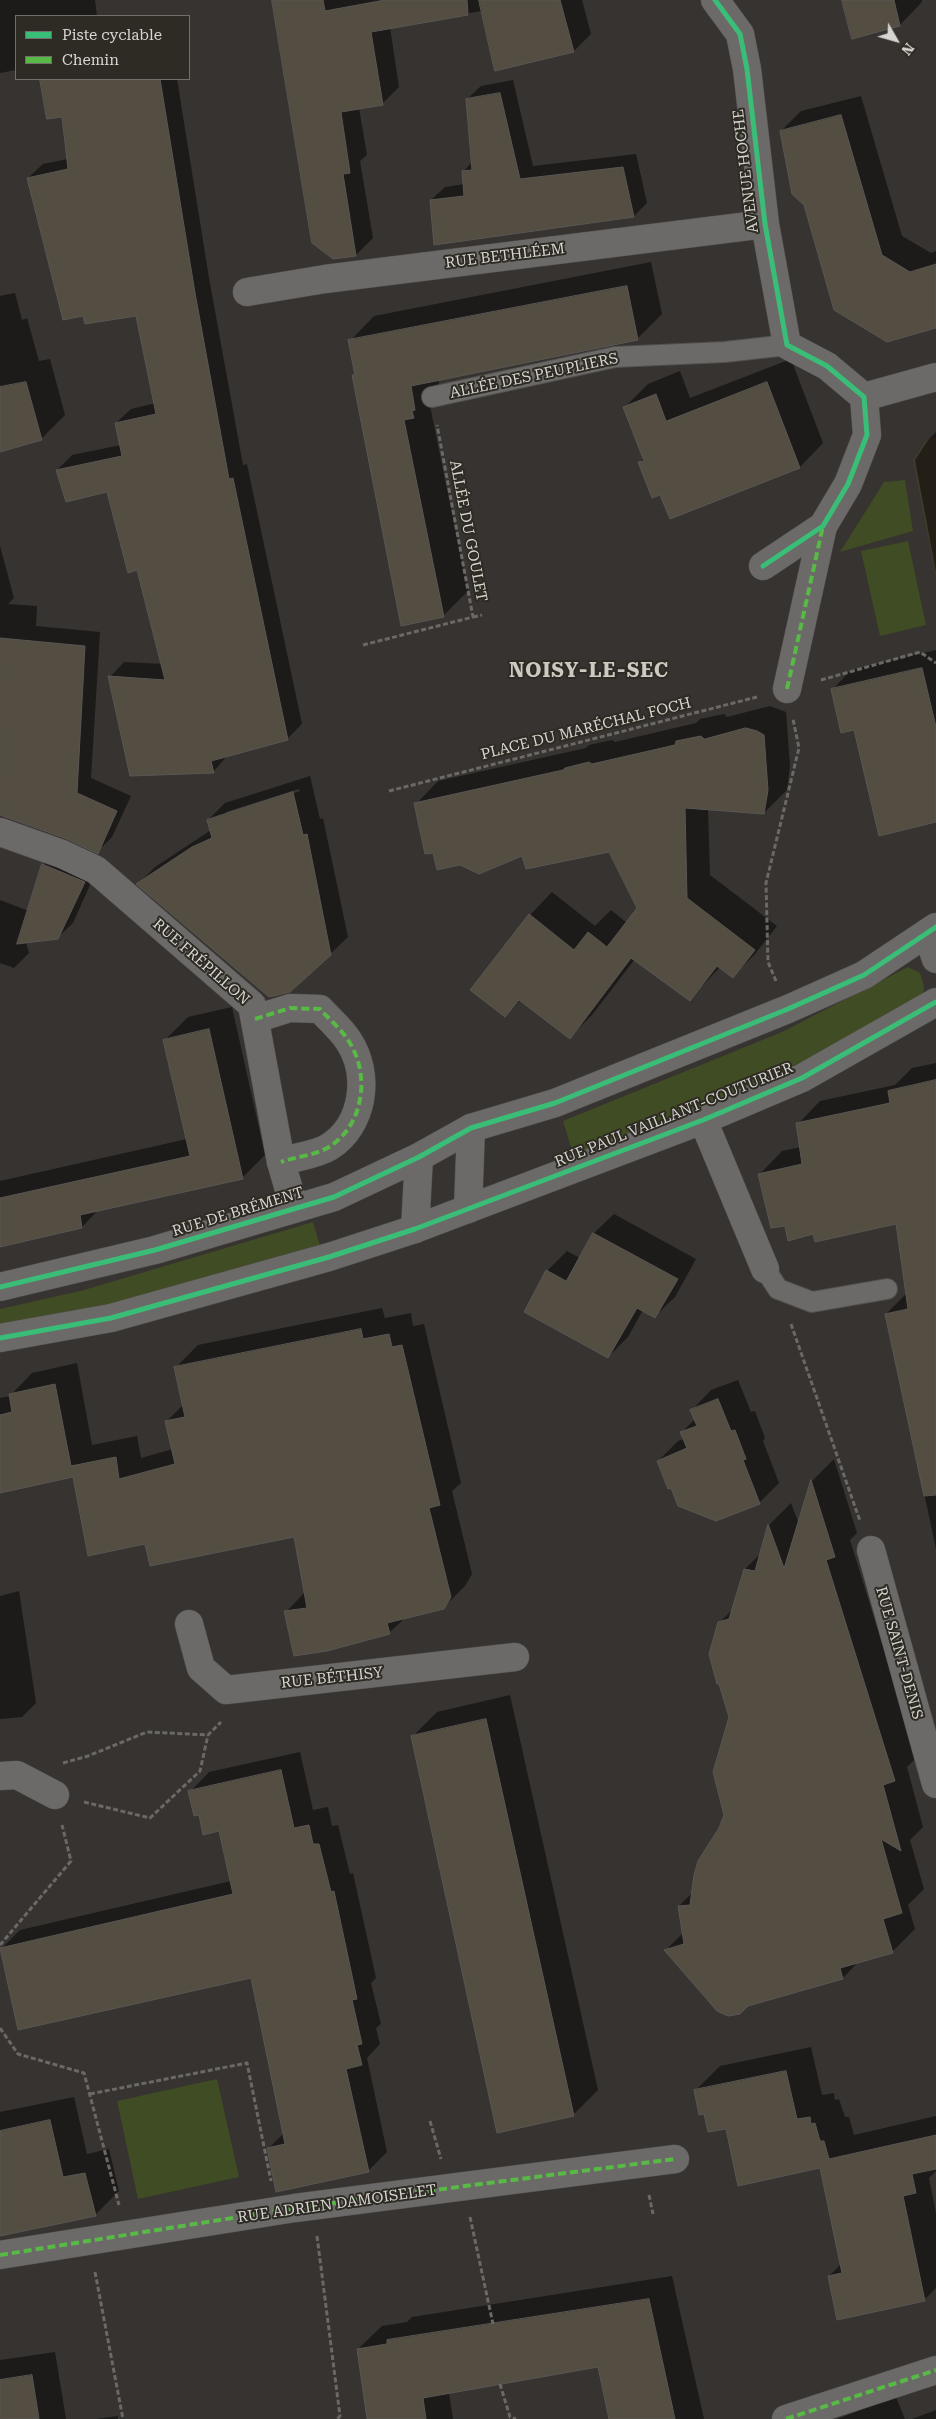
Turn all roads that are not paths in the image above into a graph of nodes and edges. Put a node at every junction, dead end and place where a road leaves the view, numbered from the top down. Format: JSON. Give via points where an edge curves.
{"nodes":[{"id":1,"x":715,"y":0,"type":"edge"},
{"id":2,"x":764,"y":224,"type":"junction"},
{"id":3,"x":247,"y":292,"type":"dead end"},
{"id":4,"x":787,"y":346,"type":"junction"},
{"id":5,"x":936,"y":376,"type":"edge"},
{"id":6,"x":432,"y":397,"type":"road end"},
{"id":7,"x":864,"y":397,"type":"junction"},
{"id":8,"x":823,"y":526,"type":"junction"},
{"id":9,"x":763,"y":566,"type":"dead end"},
{"id":10,"x":788,"y":689,"type":"road end"},
{"id":11,"x":0,"y":832,"type":"edge"},
{"id":12,"x":931,"y":930,"type":"edge"},
{"id":13,"x":936,"y":959,"type":"edge"},
{"id":14,"x":936,"y":1002,"type":"edge"},
{"id":15,"x":255,"y":1019,"type":"junction"},
{"id":16,"x":703,"y":1120,"type":"junction"},
{"id":17,"x":471,"y":1128,"type":"junction"},
{"id":18,"x":419,"y":1157,"type":"junction"},
{"id":19,"x":281,"y":1162,"type":"junction"},
{"id":20,"x":294,"y":1207,"type":"junction"},
{"id":21,"x":468,"y":1210,"type":"junction"},
{"id":22,"x":415,"y":1229,"type":"junction"},
{"id":23,"x":772,"y":1279,"type":"joint"},
{"id":24,"x":0,"y":1287,"type":"edge"},
{"id":25,"x":886,"y":1289,"type":"dead end"},
{"id":26,"x":0,"y":1338,"type":"edge"},
{"id":27,"x":871,"y":1550,"type":"road end"},
{"id":28,"x":189,"y":1624,"type":"dead end"},
{"id":29,"x":515,"y":1657,"type":"dead end"},
{"id":30,"x":8,"y":1776,"type":"edge"},
{"id":31,"x":936,"y":1784,"type":"edge"},
{"id":32,"x":55,"y":1795,"type":"road end"},
{"id":33,"x":675,"y":2159,"type":"dead end"},
{"id":34,"x":0,"y":2255,"type":"edge"},
{"id":35,"x":936,"y":2370,"type":"edge"},
{"id":36,"x":786,"y":2419,"type":"edge"}],
"edges":[{"from":1,"to":2,"type":"street","name":"AVENUE HOCHE","via":[[740,34]]},
{"from":2,"to":3,"type":"street","name":"RUE BETHLÉEM","via":[[325,279]]},
{"from":2,"to":4,"type":"street","name":"AVENUE HOCHE"},
{"from":4,"to":6,"type":"lane","name":"ALLÉE DES PEUPLIERS","via":[[615,357]]},
{"from":4,"to":7,"type":"street","via":[[826,366]]},
{"from":5,"to":7,"type":"street"},
{"from":7,"to":8,"type":"street","via":[[867,435],[848,484]]},
{"from":8,"to":9,"type":"street"},
{"from":8,"to":10,"type":"street"},
{"from":11,"to":15,"type":"street","name":"RUE FRÉPILLON","via":[[96,870],[252,1006]]},
{"from":12,"to":13,"type":"street"},
{"from":12,"to":17,"type":"street","via":[[864,975],[788,1009],[555,1103]]},
{"from":14,"to":16,"type":"street","name":"RUE PAUL VAILLANT-COUTURIER","via":[[802,1078]]},
{"from":15,"to":19,"type":"street","name":"RUE FRÉPILLON"},
{"from":15,"to":19,"type":"street","via":[[290,1008],[320,1009],[349,1041],[360,1069],[361,1098],[352,1125],[328,1147]]},
{"from":16,"to":21,"type":"street","name":"RUE PAUL VAILLANT-COUTURIER"},
{"from":16,"to":23,"type":"street"},
{"from":17,"to":18,"type":"street","name":"RUE DE BRÉMENT"},
{"from":17,"to":21,"type":"street"},
{"from":18,"to":20,"type":"street","name":"RUE DE BRÉMENT","via":[[334,1197]]},
{"from":18,"to":22,"type":"street"},
{"from":19,"to":20,"type":"street","name":"RUE FRÉPILLON"},
{"from":20,"to":24,"type":"street","name":"RUE DE BRÉMENT","via":[[155,1250]]},
{"from":21,"to":22,"type":"street"},
{"from":22,"to":26,"type":"street","via":[[329,1257],[111,1318]]},
{"from":23,"to":25,"type":"lane","via":[[812,1302]]},
{"from":27,"to":31,"type":"street","name":"RUE SAINT-DENIS"},
{"from":28,"to":29,"type":"street","name":"RUE BÉTHISY","via":[[201,1668],[226,1690]]},
{"from":30,"to":32,"type":"street"},
{"from":33,"to":34,"type":"street","name":"RUE ADRIEN DAMOISELET","via":[[277,2211]]},
{"from":35,"to":36,"type":"street"}]}
